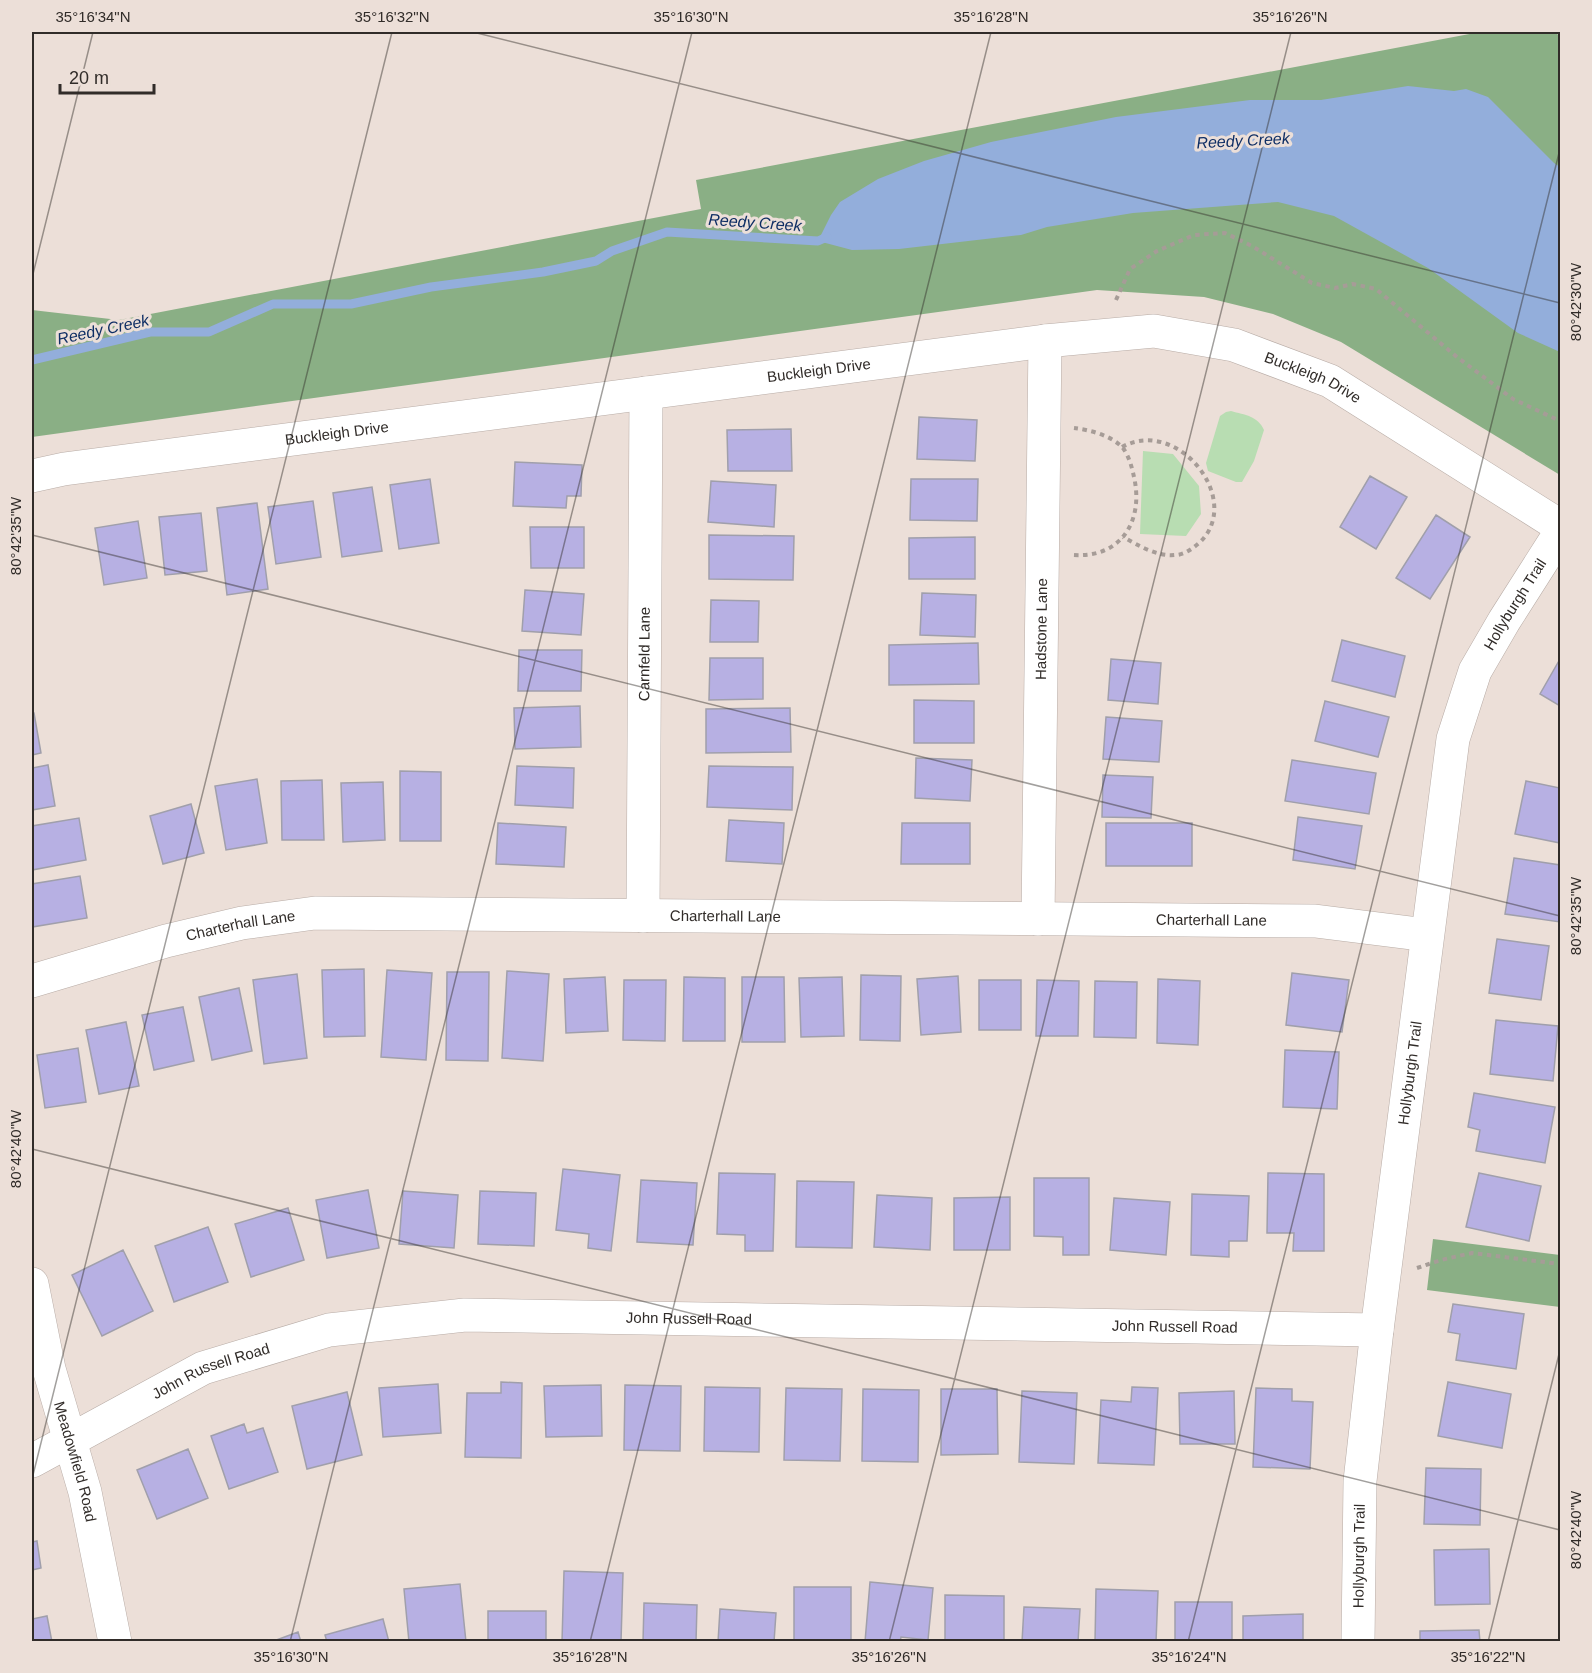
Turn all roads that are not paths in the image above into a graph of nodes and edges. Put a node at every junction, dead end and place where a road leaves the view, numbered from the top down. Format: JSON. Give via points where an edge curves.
{"nodes":[{"id":1,"x":1045,"y":341,"type":"junction"},
{"id":2,"x":646,"y":393,"type":"junction"},
{"id":3,"x":32,"y":476,"type":"edge"},
{"id":4,"x":1560,"y":526,"type":"edge"},
{"id":5,"x":1560,"y":533,"type":"edge"},
{"id":6,"x":643,"y":916,"type":"junction"},
{"id":7,"x":1038,"y":919,"type":"junction"},
{"id":8,"x":1427,"y":935,"type":"junction"},
{"id":9,"x":32,"y":981,"type":"edge"},
{"id":10,"x":32,"y":1284,"type":"edge"},
{"id":11,"x":1377,"y":1330,"type":"junction"},
{"id":12,"x":70,"y":1441,"type":"junction"},
{"id":13,"x":32,"y":1461,"type":"edge"},
{"id":14,"x":115,"y":1641,"type":"edge"},
{"id":15,"x":1358,"y":1641,"type":"edge"}],
"edges":[{"from":1,"to":2,"type":"street","name":"Buckleigh Drive"},
{"from":1,"to":4,"type":"street","name":"Buckleigh Drive","via":[[1154,332],[1234,345],[1330,381]]},
{"from":1,"to":7,"type":"street","name":"Hadstone Lane"},
{"from":2,"to":3,"type":"street","name":"Buckleigh Drive"},
{"from":2,"to":6,"type":"street","name":"Carnfeld Lane"},
{"from":5,"to":8,"type":"street","name":"Hollyburgh Trail","via":[[1475,671],[1460,716],[1453,739]]},
{"from":6,"to":7,"type":"street","name":"Charterhall Lane"},
{"from":6,"to":9,"type":"street","name":"Charterhall Lane","via":[[315,913],[231,925]]},
{"from":7,"to":8,"type":"street","name":"Charterhall Lane","via":[[1315,921]]},
{"from":8,"to":11,"type":"street","name":"Hollyburgh Trail"},
{"from":10,"to":12,"type":"street","name":"Meadowfield Road","via":[[49,1369]]},
{"from":11,"to":12,"type":"street","name":"John Russell Road","via":[[465,1314],[329,1330],[203,1368]]},
{"from":11,"to":15,"type":"street","name":"Hollyburgh Trail","via":[[1360,1481]]},
{"from":12,"to":13,"type":"street","name":"John Russell Road"},
{"from":12,"to":14,"type":"street","name":"Meadowfield Road","via":[[85,1492]]}]}
